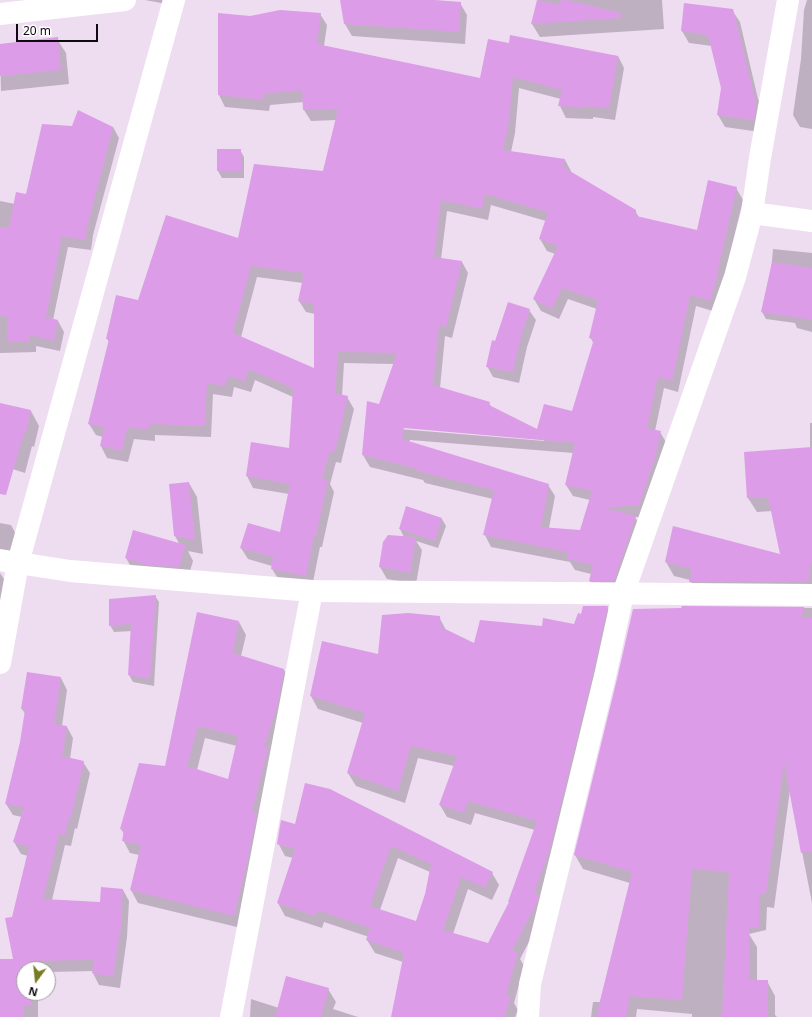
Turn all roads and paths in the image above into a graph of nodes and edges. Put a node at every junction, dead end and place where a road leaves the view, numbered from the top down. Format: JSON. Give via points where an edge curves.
{"nodes":[{"id":1,"x":126,"y":0,"type":"edge"},
{"id":2,"x":174,"y":0,"type":"edge"},
{"id":3,"x":788,"y":0,"type":"edge"},
{"id":4,"x":0,"y":14,"type":"edge"},
{"id":5,"x":752,"y":213,"type":"junction"},
{"id":6,"x":812,"y":221,"type":"edge"},
{"id":7,"x":9,"y":561,"type":"edge"},
{"id":8,"x":312,"y":591,"type":"junction"},
{"id":9,"x":623,"y":594,"type":"junction"},
{"id":10,"x":812,"y":595,"type":"edge"},
{"id":11,"x":0,"y":662,"type":"edge"},
{"id":12,"x":231,"y":1017,"type":"edge"},
{"id":13,"x":528,"y":1017,"type":"edge"}],
"edges":[{"from":1,"to":4,"type":"street"},
{"from":2,"to":7,"type":"street"},
{"from":3,"to":5,"type":"street"},
{"from":5,"to":6,"type":"street"},
{"from":5,"to":9,"type":"street","via":[[735,277]]},
{"from":7,"to":8,"type":"street","via":[[70,571]]},
{"from":7,"to":11,"type":"street"},
{"from":8,"to":9,"type":"street"},
{"from":8,"to":12,"type":"street"},
{"from":9,"to":10,"type":"street"},
{"from":9,"to":13,"type":"street","via":[[530,984]]}]}
